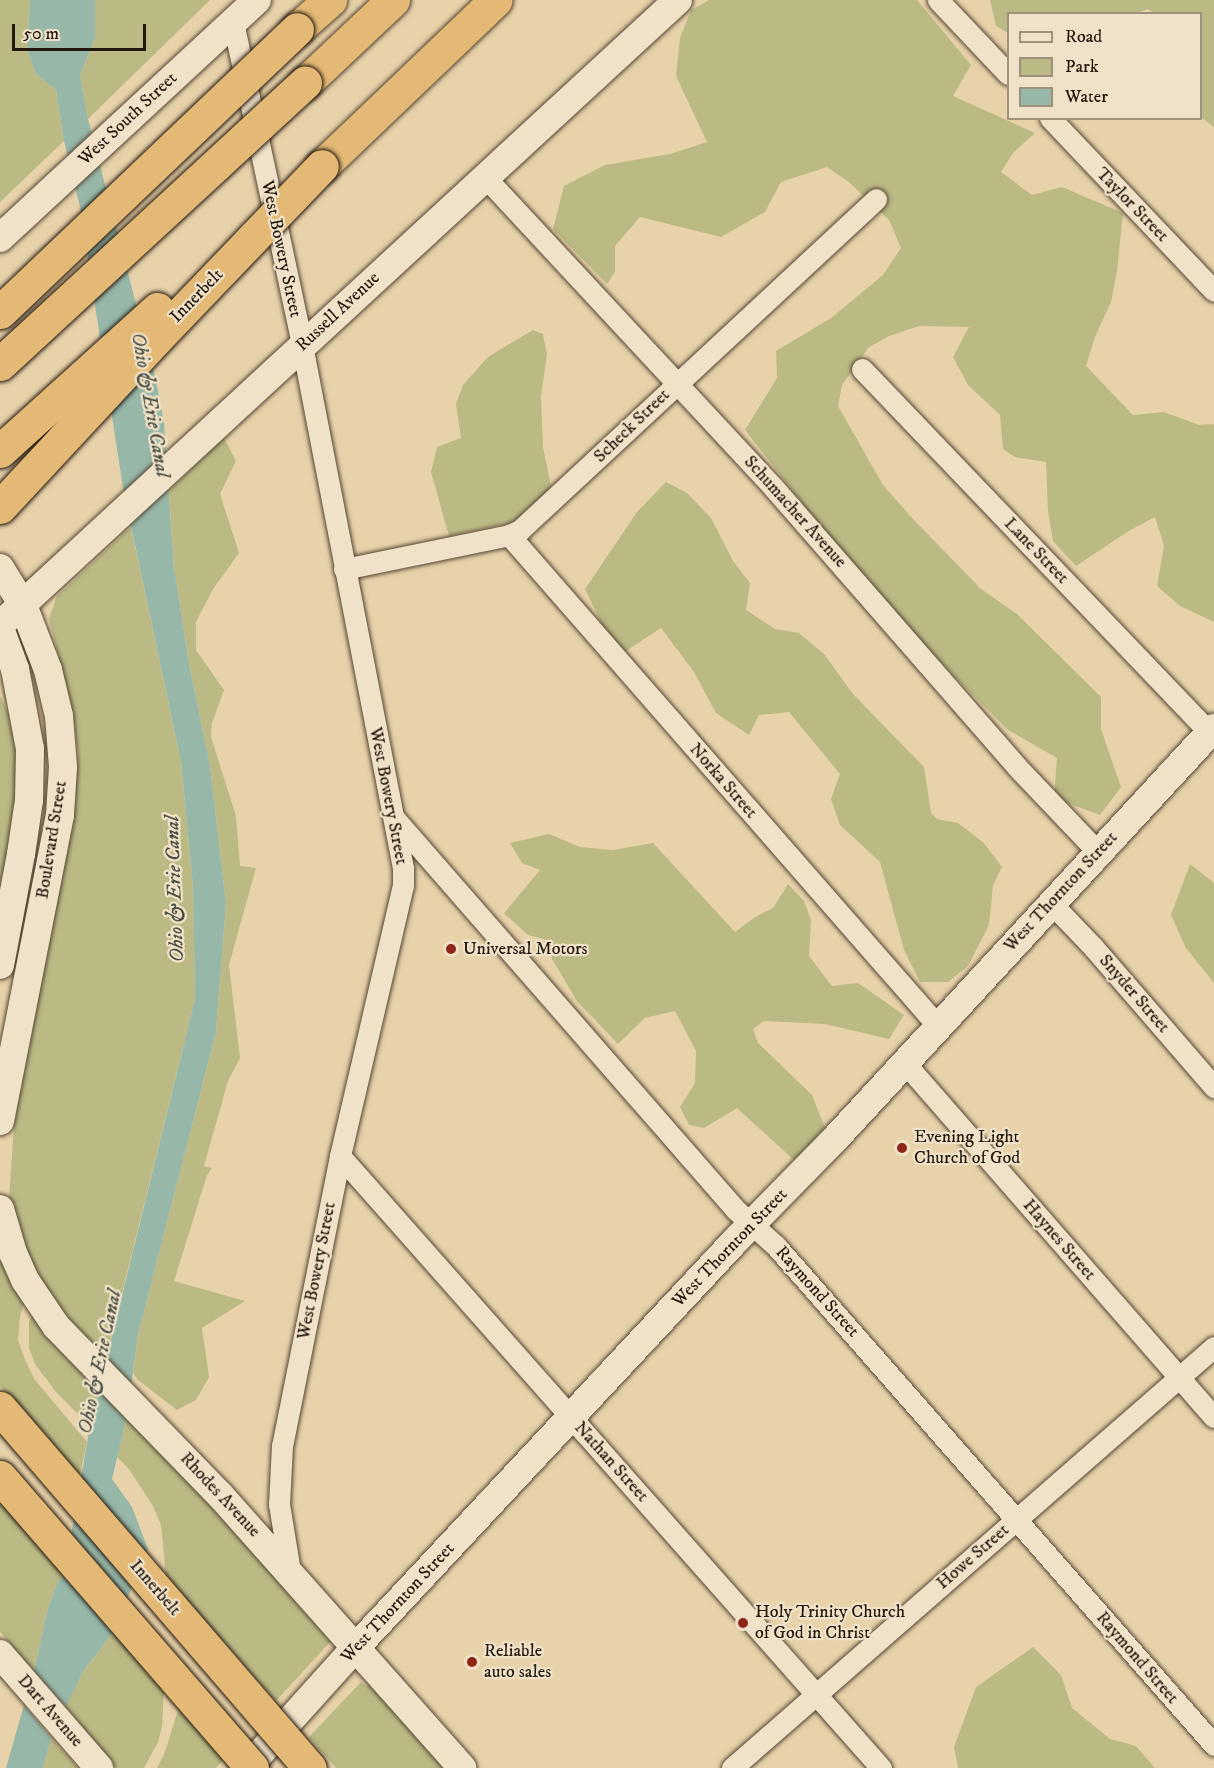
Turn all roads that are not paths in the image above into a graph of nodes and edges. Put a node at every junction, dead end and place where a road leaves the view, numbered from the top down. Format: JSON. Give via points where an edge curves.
{"nodes":[{"id":1,"x":256,"y":0,"type":"edge"},
{"id":2,"x":330,"y":0,"type":"edge"},
{"id":3,"x":393,"y":0,"type":"edge"},
{"id":4,"x":496,"y":0,"type":"edge"},
{"id":5,"x":678,"y":0,"type":"edge"},
{"id":6,"x":938,"y":0,"type":"edge"},
{"id":7,"x":233,"y":22,"type":"junction"},
{"id":8,"x":1007,"y":73,"type":"edge"},
{"id":9,"x":1052,"y":120,"type":"edge"},
{"id":10,"x":322,"y":166,"type":"junction"},
{"id":11,"x":486,"y":178,"type":"junction"},
{"id":12,"x":876,"y":199,"type":"dead end"},
{"id":13,"x":0,"y":238,"type":"edge"},
{"id":14,"x":1214,"y":291,"type":"edge"},
{"id":15,"x":0,"y":312,"type":"edge"},
{"id":16,"x":302,"y":345,"type":"junction"},
{"id":17,"x":0,"y":364,"type":"edge"},
{"id":18,"x":862,"y":369,"type":"dead end"},
{"id":19,"x":677,"y":383,"type":"junction"},
{"id":20,"x":0,"y":451,"type":"edge"},
{"id":21,"x":0,"y":507,"type":"edge"},
{"id":22,"x":509,"y":535,"type":"junction"},
{"id":23,"x":0,"y":568,"type":"edge"},
{"id":24,"x":344,"y":568,"type":"junction"},
{"id":25,"x":23,"y":605,"type":"junction"},
{"id":26,"x":0,"y":627,"type":"edge"},
{"id":27,"x":0,"y":683,"type":"edge"},
{"id":28,"x":23,"y":702,"type":"junction"},
{"id":29,"x":1210,"y":739,"type":"edge"},
{"id":30,"x":392,"y":816,"type":"junction"},
{"id":31,"x":1098,"y":852,"type":"junction"},
{"id":32,"x":1051,"y":903,"type":"junction"},
{"id":33,"x":0,"y":965,"type":"edge"},
{"id":34,"x":938,"y":1026,"type":"junction"},
{"id":35,"x":904,"y":1062,"type":"junction"},
{"id":36,"x":1214,"y":1087,"type":"edge"},
{"id":37,"x":0,"y":1121,"type":"edge"},
{"id":38,"x":340,"y":1156,"type":"junction"},
{"id":39,"x":0,"y":1210,"type":"edge"},
{"id":40,"x":751,"y":1224,"type":"junction"},
{"id":41,"x":1214,"y":1347,"type":"edge"},
{"id":42,"x":1179,"y":1377,"type":"junction"},
{"id":43,"x":0,"y":1408,"type":"edge"},
{"id":44,"x":570,"y":1417,"type":"junction"},
{"id":45,"x":1214,"y":1417,"type":"edge"},
{"id":46,"x":0,"y":1477,"type":"edge"},
{"id":47,"x":1015,"y":1520,"type":"junction"},
{"id":48,"x":290,"y":1571,"type":"junction"},
{"id":49,"x":357,"y":1646,"type":"junction"},
{"id":50,"x":0,"y":1654,"type":"edge"},
{"id":51,"x":816,"y":1694,"type":"junction"},
{"id":52,"x":1214,"y":1745,"type":"edge"},
{"id":53,"x":91,"y":1759,"type":"edge"},
{"id":54,"x":247,"y":1768,"type":"edge"},
{"id":55,"x":252,"y":1768,"type":"edge"},
{"id":56,"x":310,"y":1768,"type":"edge"},
{"id":57,"x":462,"y":1768,"type":"edge"},
{"id":58,"x":732,"y":1768,"type":"edge"},
{"id":59,"x":880,"y":1768,"type":"edge"}],
"edges":[{"from":1,"to":7,"type":"main road","name":"West South Street"},
{"from":2,"to":15,"type":"highway","bridge":true},
{"from":3,"to":17,"type":"highway","bridge":true},
{"from":4,"to":10,"type":"highway"},
{"from":5,"to":11,"type":"main road","name":"Russell Avenue"},
{"from":6,"to":8,"type":"street"},
{"from":7,"to":13,"type":"main road","name":"West South Street"},
{"from":7,"to":16,"type":"street","name":"West Bowery Street"},
{"from":9,"to":14,"type":"street","name":"Taylor Street"},
{"from":10,"to":20,"type":"highway","bridge":true},
{"from":10,"to":21,"type":"highway","name":"Innerbelt","bridge":true},
{"from":11,"to":16,"type":"main road","name":"Russell Avenue"},
{"from":11,"to":19,"type":"street","name":"Schumacher Avenue"},
{"from":12,"to":19,"type":"street","name":"Scheck Street"},
{"from":16,"to":24,"type":"street","name":"West Bowery Street"},
{"from":16,"to":25,"type":"main road","name":"Russell Avenue"},
{"from":18,"to":29,"type":"street","name":"Lane Street"},
{"from":19,"to":22,"type":"street","name":"Scheck Street","via":[[531,522]]},
{"from":19,"to":31,"type":"street","name":"Schumacher Avenue"},
{"from":22,"to":24,"type":"street","name":"Scheck Street"},
{"from":22,"to":34,"type":"street","name":"Norka Street"},
{"from":23,"to":25,"type":"main road","name":"Boulevard Street"},
{"from":24,"to":30,"type":"street","name":"West Bowery Street"},
{"from":25,"to":26,"type":"main road","name":"Russell Avenue"},
{"from":25,"to":37,"type":"main road","name":"Boulevard Street","via":[[55,696],[63,767],[60,814]]},
{"from":26,"to":28,"type":"main road","name":"Boulevard Street"},
{"from":27,"to":28,"type":"main road"},
{"from":28,"to":33,"type":"main road","name":"Boulevard Street","via":[[30,749],[29,800]]},
{"from":29,"to":31,"type":"main road","name":"West Thornton Street"},
{"from":30,"to":38,"type":"street","name":"West Bowery Street","via":[[403,885]]},
{"from":30,"to":40,"type":"street","name":"Raymond Street"},
{"from":31,"to":32,"type":"main road","name":"West Thornton Street"},
{"from":32,"to":34,"type":"main road","name":"West Thornton Street"},
{"from":32,"to":36,"type":"street","name":"Snyder Street"},
{"from":34,"to":35,"type":"main road","name":"West Thornton Street"},
{"from":35,"to":40,"type":"main road","name":"West Thornton Street"},
{"from":35,"to":42,"type":"street","name":"Haynes Street"},
{"from":38,"to":44,"type":"street","name":"Nathan Street"},
{"from":38,"to":48,"type":"street","name":"West Bowery Street","via":[[282,1445],[279,1504]]},
{"from":39,"to":48,"type":"main road","name":"Rhodes Avenue","via":[[13,1254],[30,1289],[56,1326]]},
{"from":40,"to":44,"type":"main road","name":"West Thornton Street"},
{"from":40,"to":47,"type":"street","name":"Raymond Street","via":[[784,1254]]},
{"from":41,"to":42,"type":"street","name":"Howe Street"},
{"from":42,"to":45,"type":"street","name":"Haynes Street"},
{"from":42,"to":47,"type":"street","name":"Howe Street"},
{"from":43,"to":56,"type":"highway","name":"Innerbelt","bridge":true},
{"from":44,"to":49,"type":"main road","name":"West Thornton Street"},
{"from":44,"to":51,"type":"street","name":"Nathan Street"},
{"from":46,"to":55,"type":"highway","bridge":true},
{"from":47,"to":51,"type":"street","name":"Howe Street"},
{"from":47,"to":52,"type":"street","name":"Raymond Street"},
{"from":48,"to":49,"type":"main road","name":"Rhodes Avenue"},
{"from":49,"to":54,"type":"main road","name":"West Thornton Street"},
{"from":49,"to":57,"type":"main road","name":"Rhodes Avenue"},
{"from":50,"to":53,"type":"main road","name":"Dart Avenue"},
{"from":51,"to":58,"type":"street","name":"Howe Street"},
{"from":51,"to":59,"type":"street","name":"Nathan Street"}]}
